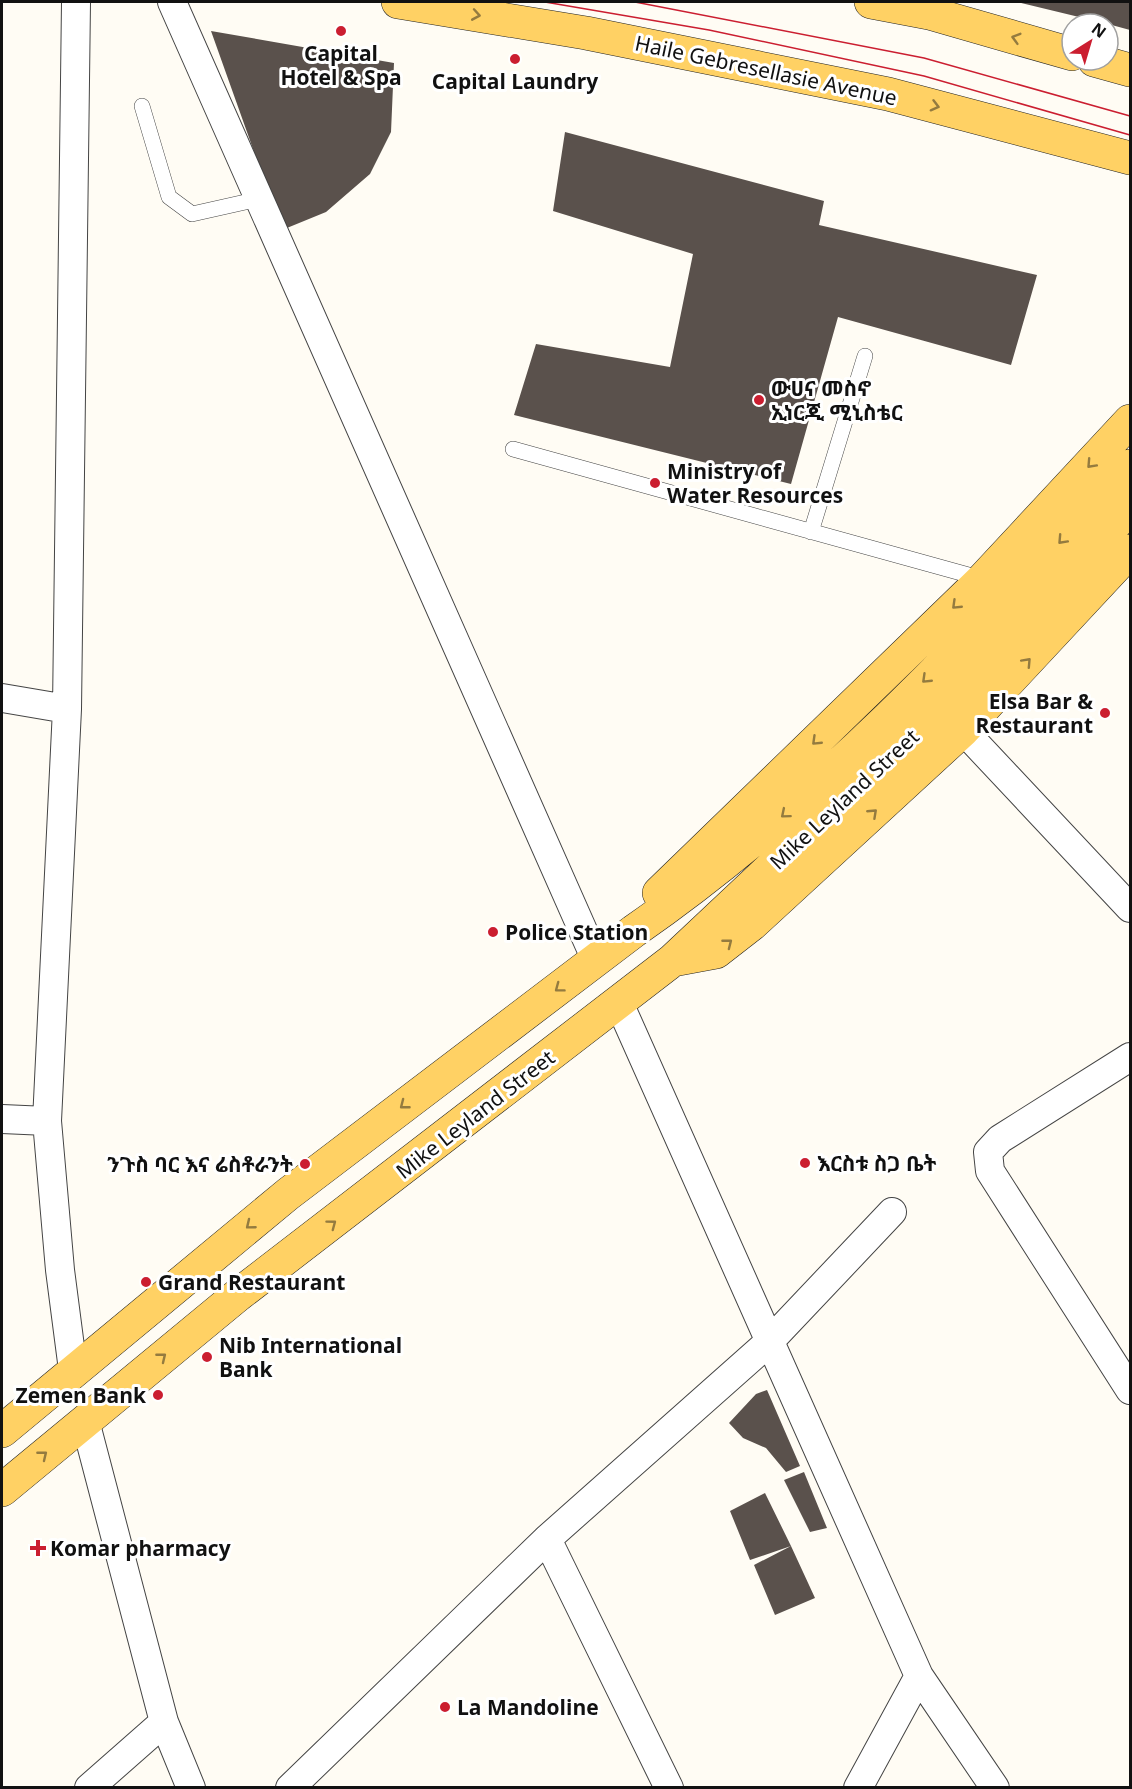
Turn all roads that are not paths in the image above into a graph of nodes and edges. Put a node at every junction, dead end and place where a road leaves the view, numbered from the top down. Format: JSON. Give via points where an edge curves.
{"nodes":[{"id":1,"x":76,"y":2,"type":"edge"},
{"id":2,"x":172,"y":2,"type":"edge"},
{"id":3,"x":398,"y":2,"type":"edge"},
{"id":4,"x":871,"y":2,"type":"edge"},
{"id":5,"x":930,"y":7,"type":"edge"},
{"id":6,"x":1060,"y":50,"type":"edge"},
{"id":7,"x":142,"y":106,"type":"dead end"},
{"id":8,"x":1131,"y":158,"type":"edge"},
{"id":9,"x":259,"y":199,"type":"junction"},
{"id":10,"x":865,"y":356,"type":"dead end"},
{"id":11,"x":1131,"y":421,"type":"edge"},
{"id":12,"x":513,"y":449,"type":"dead end"},
{"id":13,"x":1131,"y":466,"type":"edge"},
{"id":14,"x":1131,"y":508,"type":"edge"},
{"id":15,"x":811,"y":532,"type":"junction"},
{"id":16,"x":1131,"y":551,"type":"edge"},
{"id":17,"x":982,"y":579,"type":"junction"},
{"id":18,"x":2,"y":698,"type":"edge"},
{"id":19,"x":67,"y":710,"type":"junction"},
{"id":20,"x":963,"y":730,"type":"junction"},
{"id":21,"x":1131,"y":908,"type":"edge"},
{"id":22,"x":634,"y":931,"type":"junction"},
{"id":23,"x":596,"y":960,"type":"junction"},
{"id":24,"x":674,"y":960,"type":"junction"},
{"id":25,"x":619,"y":1003,"type":"junction"},
{"id":26,"x":1131,"y":1058,"type":"edge"},
{"id":27,"x":2,"y":1119,"type":"edge"},
{"id":28,"x":47,"y":1121,"type":"junction"},
{"id":29,"x":892,"y":1212,"type":"dead end"},
{"id":30,"x":208,"y":1258,"type":"junction"},
{"id":31,"x":238,"y":1294,"type":"junction"},
{"id":32,"x":769,"y":1342,"type":"junction"},
{"id":33,"x":73,"y":1370,"type":"junction"},
{"id":34,"x":1131,"y":1390,"type":"edge"},
{"id":35,"x":85,"y":1421,"type":"junction"},
{"id":36,"x":2,"y":1431,"type":"edge"},
{"id":37,"x":2,"y":1490,"type":"edge"},
{"id":38,"x":547,"y":1539,"type":"junction"},
{"id":39,"x":919,"y":1676,"type":"junction"},
{"id":40,"x":164,"y":1722,"type":"junction"},
{"id":41,"x":89,"y":1788,"type":"edge"},
{"id":42,"x":191,"y":1788,"type":"edge"},
{"id":43,"x":290,"y":1788,"type":"edge"},
{"id":44,"x":669,"y":1788,"type":"edge"},
{"id":45,"x":858,"y":1788,"type":"edge"},
{"id":46,"x":995,"y":1788,"type":"edge"}],
"edges":[{"from":1,"to":19,"type":"street"},
{"from":2,"to":9,"type":"street"},
{"from":3,"to":8,"type":"main road","name":"Haile Gebresellasie Avenue","one_way":true,"via":[[586,33],[888,94]]},
{"from":4,"to":5,"type":"main road"},
{"from":6,"to":5,"type":"main road","one_way":true},
{"from":7,"to":9,"type":"lane","via":[[170,197],[192,214]]},
{"from":9,"to":23,"type":"street"},
{"from":10,"to":15,"type":"lane"},
{"from":11,"to":17,"type":"main road","one_way":true},
{"from":12,"to":15,"type":"lane"},
{"from":13,"to":22,"type":"main road","one_way":true,"via":[[996,611],[814,787],[692,891]]},
{"from":14,"to":24,"type":"main road","name":"Mike Leyland Street","via":[[930,718]]},
{"from":15,"to":17,"type":"lane"},
{"from":20,"to":16,"type":"main road","one_way":true},
{"from":17,"to":22,"type":"main road","one_way":true,"via":[[656,896]]},
{"from":18,"to":19,"type":"street"},
{"from":19,"to":28,"type":"street"},
{"from":20,"to":21,"type":"street"},
{"from":24,"to":20,"type":"main road","one_way":true,"via":[[716,952],[752,924]]},
{"from":22,"to":23,"type":"main road"},
{"from":23,"to":30,"type":"main road","one_way":true},
{"from":24,"to":25,"type":"main road","name":"Mike Leyland Street"},
{"from":31,"to":25,"type":"main road","name":"Mike Leyland Street","one_way":true},
{"from":25,"to":32,"type":"street"},
{"from":26,"to":34,"type":"street","via":[[1000,1139],[988,1152],[990,1170]]},
{"from":27,"to":28,"type":"street"},
{"from":28,"to":33,"type":"street"},
{"from":29,"to":32,"type":"street"},
{"from":30,"to":31,"type":"main road"},
{"from":30,"to":33,"type":"main road"},
{"from":35,"to":31,"type":"main road","name":"Mike Leyland Street","one_way":true},
{"from":32,"to":38,"type":"street"},
{"from":32,"to":39,"type":"street"},
{"from":33,"to":36,"type":"main road"},
{"from":37,"to":35,"type":"main road","name":"Mike Leyland Street","one_way":true},
{"from":35,"to":40,"type":"street"},
{"from":38,"to":43,"type":"street"},
{"from":38,"to":44,"type":"street"},
{"from":39,"to":45,"type":"street"},
{"from":39,"to":46,"type":"street"},
{"from":40,"to":41,"type":"street"},
{"from":40,"to":42,"type":"street"}]}
